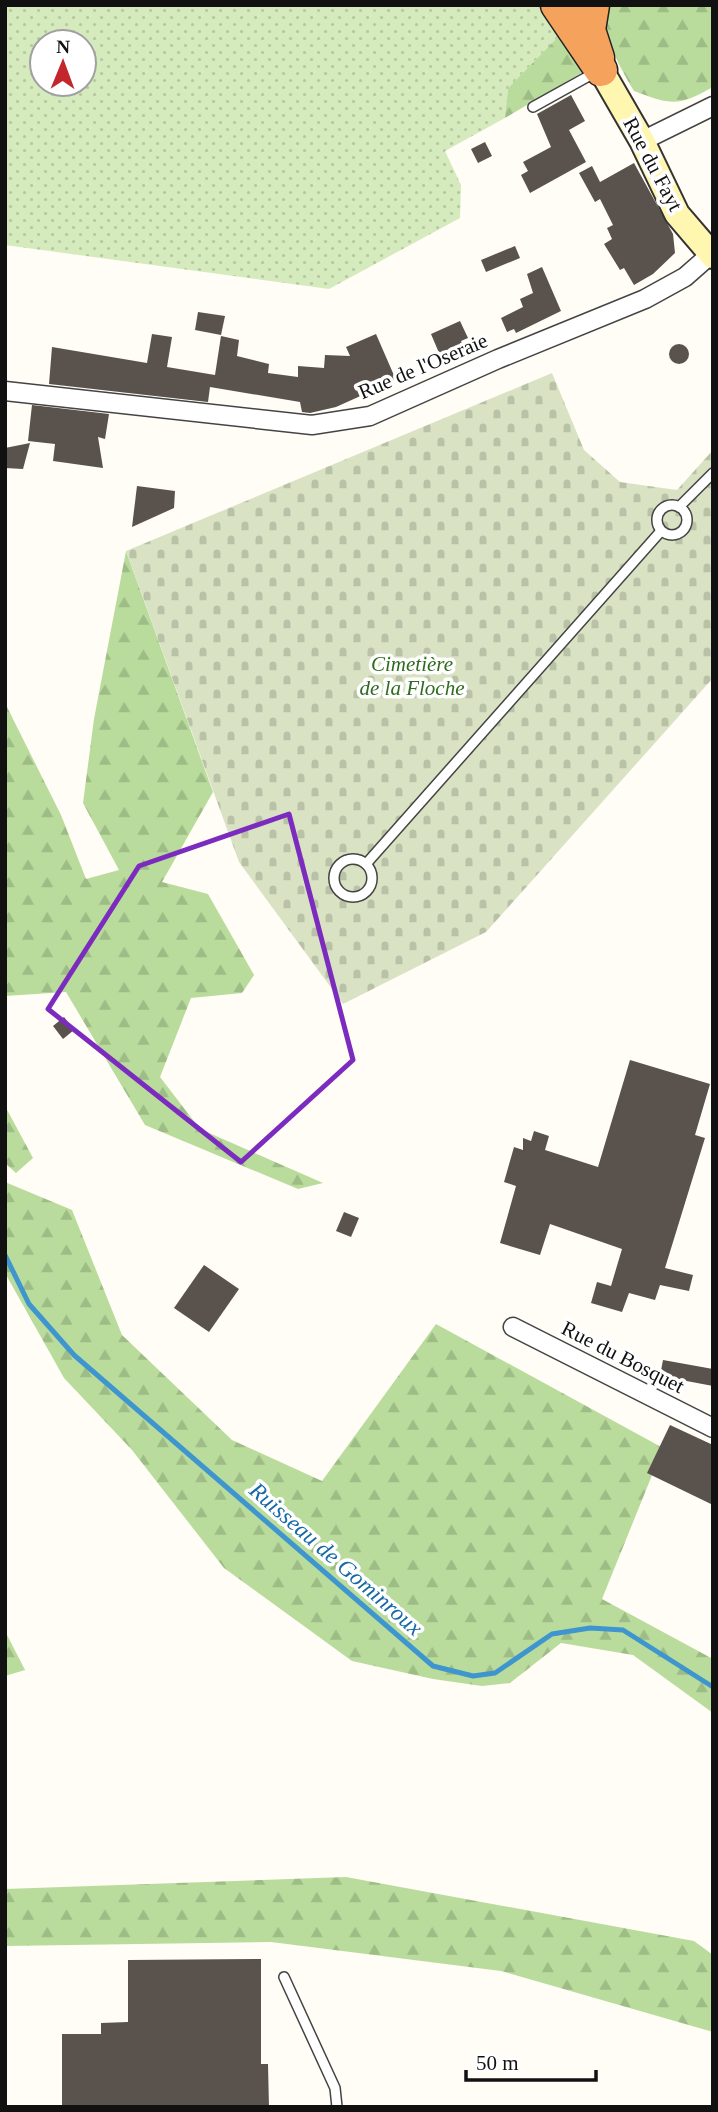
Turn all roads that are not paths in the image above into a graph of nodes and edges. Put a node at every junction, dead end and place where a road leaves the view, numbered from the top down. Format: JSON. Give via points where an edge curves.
{"nodes":[{"id":1,"x":557,"y":5,"type":"edge"},
{"id":2,"x":593,"y":5,"type":"edge"},
{"id":3,"x":601,"y":70,"type":"junction"},
{"id":4,"x":713,"y":106,"type":"edge"},
{"id":5,"x":533,"y":107,"type":"dead end"},
{"id":6,"x":642,"y":141,"type":"junction"},
{"id":7,"x":711,"y":255,"type":"edge"},
{"id":8,"x":5,"y":391,"type":"edge"},
{"id":9,"x":713,"y":473,"type":"edge"},
{"id":10,"x":679,"y":508,"type":"junction"},
{"id":11,"x":661,"y":531,"type":"junction"},
{"id":12,"x":366,"y":864,"type":"junction"},
{"id":13,"x":513,"y":1327,"type":"dead end"},
{"id":14,"x":713,"y":1428,"type":"edge"},
{"id":15,"x":284,"y":1977,"type":"dead end"},
{"id":16,"x":337,"y":2107,"type":"edge"}],
"edges":[{"from":1,"to":3,"type":"highway"},
{"from":2,"to":3,"type":"highway","via":[[589,30]]},
{"from":3,"to":5,"type":"lane"},
{"from":3,"to":6,"type":"street","name":"Rue du Fayt"},
{"from":4,"to":6,"type":"street"},
{"from":6,"to":7,"type":"street","name":"Rue du Fayt","via":[[677,214]]},
{"from":7,"to":8,"type":"street","name":"Rue de l'Oseraie","via":[[685,277],[645,299],[370,416],[312,425]]},
{"from":9,"to":10,"type":"lane"},
{"from":10,"to":11,"type":"lane","via":[[668,506],[659,513],[656,519]]},
{"from":10,"to":11,"type":"lane","via":[[686,516],[683,530],[672,535]]},
{"from":11,"to":12,"type":"lane"},
{"from":12,"to":12,"type":"lane","via":[[371,875],[365,892],[352,896],[340,891],[334,879],[338,867],[348,860]]},
{"from":13,"to":14,"type":"street","name":"Rue du Bosquet"},
{"from":15,"to":16,"type":"lane","via":[[335,2088]]}]}
